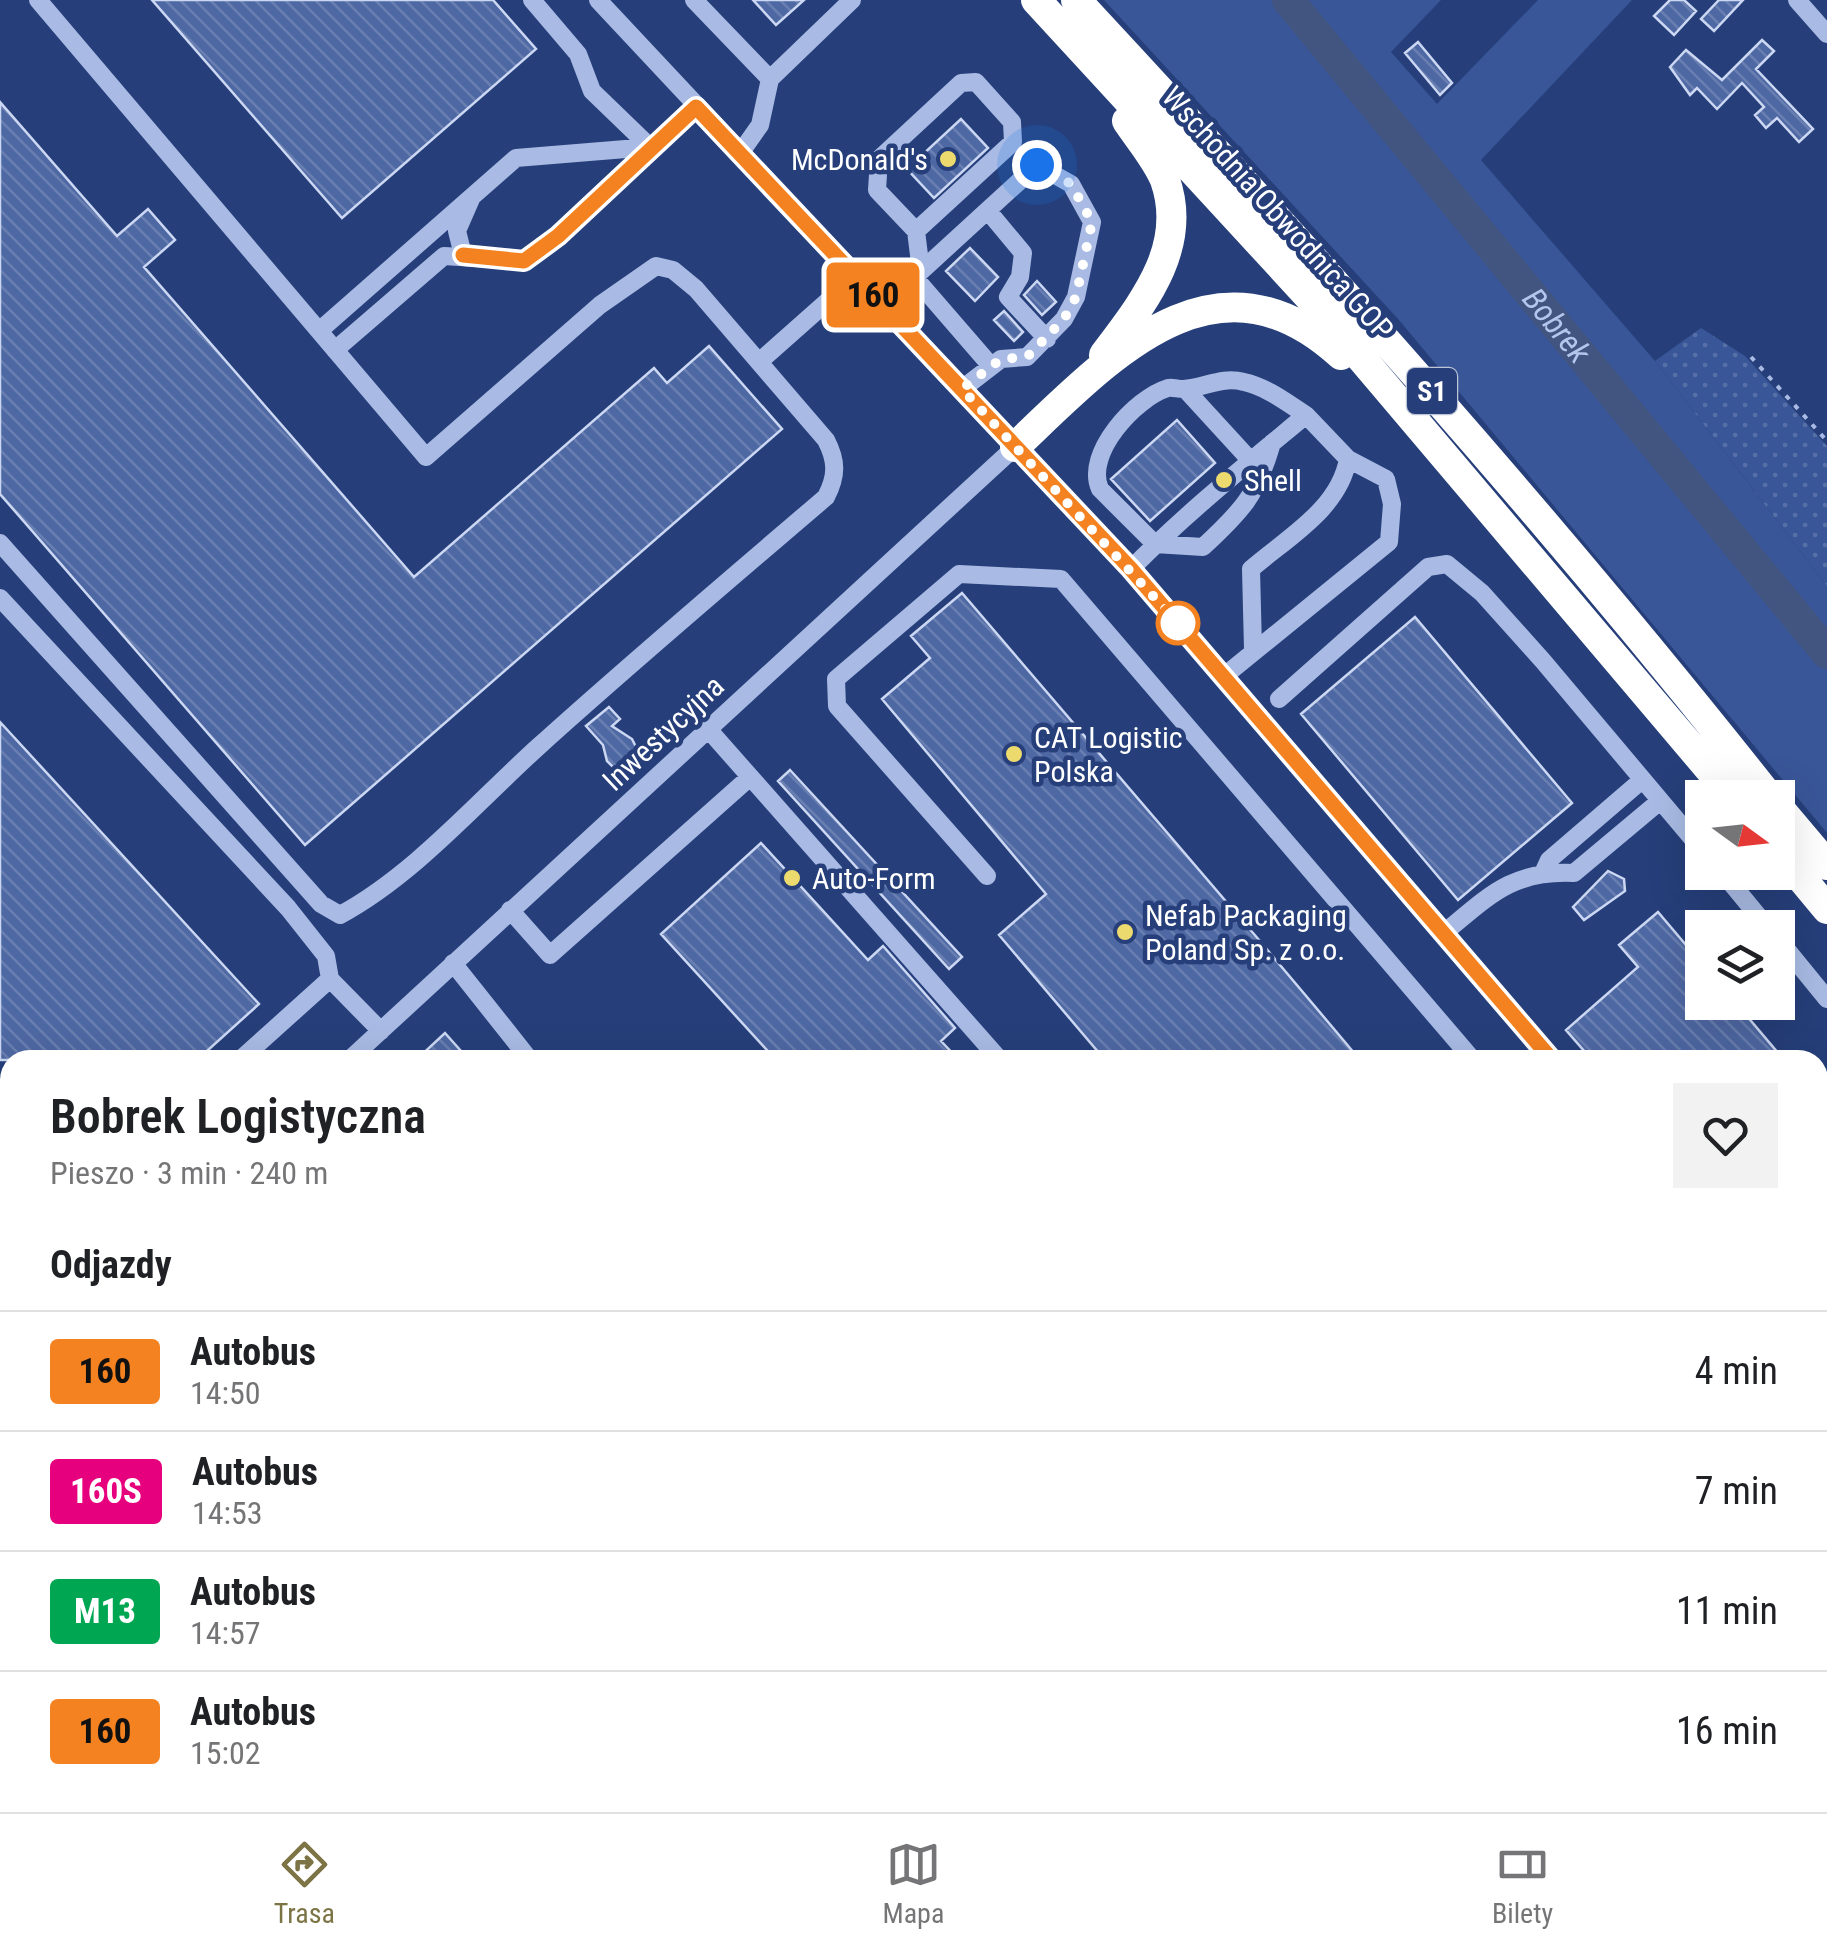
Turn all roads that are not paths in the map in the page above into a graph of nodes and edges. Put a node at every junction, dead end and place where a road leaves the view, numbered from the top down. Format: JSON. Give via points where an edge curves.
{"nodes":[{"id":1,"x":38,"y":0,"type":"edge"},
{"id":2,"x":532,"y":0,"type":"edge"},
{"id":3,"x":598,"y":0,"type":"edge"},
{"id":4,"x":694,"y":0,"type":"edge"},
{"id":5,"x":852,"y":0,"type":"edge"},
{"id":6,"x":1036,"y":0,"type":"edge"},
{"id":7,"x":1076,"y":0,"type":"edge"},
{"id":8,"x":1797,"y":0,"type":"edge"},
{"id":9,"x":1827,"y":34,"type":"edge"},
{"id":10,"x":1074,"y":40,"type":"junction"},
{"id":11,"x":770,"y":78,"type":"junction"},
{"id":12,"x":696,"y":107,"type":"junction"},
{"id":13,"x":1013,"y":142,"type":"junction"},
{"id":14,"x":650,"y":147,"type":"junction"},
{"id":15,"x":740,"y":152,"type":"junction"},
{"id":16,"x":1037,"y":165,"type":"junction"},
{"id":17,"x":473,"y":195,"type":"junction"},
{"id":18,"x":988,"y":212,"type":"junction"},
{"id":19,"x":916,"y":231,"type":"junction"},
{"id":20,"x":463,"y":255,"type":"junction"},
{"id":21,"x":918,"y":274,"type":"junction"},
{"id":22,"x":856,"y":276,"type":"junction"},
{"id":23,"x":883,"y":306,"type":"junction"},
{"id":24,"x":318,"y":332,"type":"junction"},
{"id":25,"x":1047,"y":339,"type":"junction"},
{"id":26,"x":335,"y":350,"type":"junction"},
{"id":27,"x":759,"y":362,"type":"junction"},
{"id":28,"x":991,"y":366,"type":"junction"},
{"id":29,"x":1084,"y":381,"type":"junction"},
{"id":30,"x":962,"y":389,"type":"junction"},
{"id":31,"x":1185,"y":389,"type":"junction"},
{"id":32,"x":1306,"y":415,"type":"junction"},
{"id":33,"x":1435,"y":442,"type":"junction"},
{"id":34,"x":1272,"y":443,"type":"junction"},
{"id":35,"x":1015,"y":447,"type":"junction"},
{"id":36,"x":1348,"y":459,"type":"junction"},
{"id":37,"x":1251,"y":461,"type":"junction"},
{"id":38,"x":0,"y":543,"type":"edge"},
{"id":39,"x":1155,"y":544,"type":"junction"},
{"id":40,"x":1131,"y":569,"type":"junction"},
{"id":41,"x":0,"y":598,"type":"edge"},
{"id":42,"x":1253,"y":649,"type":"junction"},
{"id":43,"x":1223,"y":676,"type":"junction"},
{"id":44,"x":1279,"y":699,"type":"dead end"},
{"id":45,"x":708,"y":729,"type":"junction"},
{"id":46,"x":749,"y":778,"type":"junction"},
{"id":47,"x":1642,"y":780,"type":"junction"},
{"id":48,"x":1719,"y":780,"type":"edge"},
{"id":49,"x":1755,"y":780,"type":"edge"},
{"id":50,"x":1660,"y":802,"type":"junction"},
{"id":51,"x":1795,"y":827,"type":"edge"},
{"id":52,"x":1685,"y":831,"type":"edge"},
{"id":53,"x":1827,"y":865,"type":"edge"},
{"id":54,"x":1795,"y":870,"type":"edge"},
{"id":55,"x":1544,"y":871,"type":"junction"},
{"id":56,"x":987,"y":876,"type":"dead end"},
{"id":57,"x":1737,"y":890,"type":"edge"},
{"id":58,"x":1827,"y":909,"type":"edge"},
{"id":59,"x":510,"y":910,"type":"junction"},
{"id":60,"x":1753,"y":910,"type":"edge"},
{"id":61,"x":1444,"y":933,"type":"junction"},
{"id":62,"x":1795,"y":959,"type":"edge"},
{"id":63,"x":454,"y":963,"type":"junction"},
{"id":64,"x":330,"y":979,"type":"junction"},
{"id":65,"x":1827,"y":998,"type":"edge"},
{"id":66,"x":380,"y":1031,"type":"junction"},
{"id":67,"x":251,"y":1050,"type":"edge"},
{"id":68,"x":360,"y":1050,"type":"edge"},
{"id":69,"x":522,"y":1050,"type":"edge"},
{"id":70,"x":991,"y":1050,"type":"edge"},
{"id":71,"x":1464,"y":1050,"type":"edge"},
{"id":72,"x":1543,"y":1050,"type":"edge"}],
"edges":[{"from":1,"to":24,"type":"street"},
{"from":2,"to":14,"type":"street","via":[[578,54],[592,91]]},
{"from":3,"to":12,"type":"street"},
{"from":4,"to":11,"type":"street"},
{"from":5,"to":11,"type":"street"},
{"from":6,"to":10,"type":"highway","name":"Wschodnia Obwodnica GOP","number":"S1"},
{"from":7,"to":49,"type":"highway","name":"Wschodnia Obwodnica GOP","number":"S1","via":[[1429,387]]},
{"from":8,"to":9,"type":"street"},
{"from":10,"to":29,"type":"highway","via":[[1164,179],[1170,226],[1167,256],[1144,301]]},
{"from":10,"to":33,"type":"highway","name":"Wschodnia Obwodnica GOP","number":"S1"},
{"from":11,"to":15,"type":"street","via":[[760,125]]},
{"from":12,"to":14,"type":"street"},
{"from":12,"to":15,"type":"street"},
{"from":13,"to":16,"type":"street"},
{"from":13,"to":19,"type":"street"},
{"from":13,"to":19,"type":"street","via":[[1012,122],[976,82],[961,83],[879,159],[876,190]]},
{"from":14,"to":17,"type":"street","via":[[516,158]]},
{"from":14,"to":20,"type":"street","via":[[524,261]]},
{"from":15,"to":22,"type":"street"},
{"from":16,"to":18,"type":"street"},
{"from":16,"to":25,"type":"street","via":[[1071,184],[1092,222],[1076,297]]},
{"from":17,"to":20,"type":"street","via":[[457,231]]},
{"from":17,"to":24,"type":"street"},
{"from":18,"to":21,"type":"street"},
{"from":18,"to":25,"type":"street","via":[[1022,254],[1020,277],[1008,297]]},
{"from":19,"to":21,"type":"street"},
{"from":20,"to":26,"type":"street","via":[[444,256]]},
{"from":21,"to":23,"type":"street"},
{"from":21,"to":28,"type":"street"},
{"from":22,"to":23,"type":"street"},
{"from":22,"to":27,"type":"street"},
{"from":23,"to":30,"type":"street"},
{"from":24,"to":26,"type":"street"},
{"from":25,"to":28,"type":"street","via":[[1027,357]]},
{"from":26,"to":27,"type":"street","via":[[426,458],[600,304],[656,266],[673,270],[696,289]]},
{"from":27,"to":38,"type":"street","via":[[835,457],[826,497],[367,900],[340,915],[320,904]]},
{"from":28,"to":30,"type":"street"},
{"from":29,"to":33,"type":"highway","via":[[1179,316],[1206,308],[1261,309],[1314,332]]},
{"from":29,"to":35,"type":"highway"},
{"from":30,"to":35,"type":"street"},
{"from":31,"to":32,"type":"street","via":[[1215,380],[1244,382]]},
{"from":31,"to":37,"type":"street"},
{"from":31,"to":39,"type":"street","via":[[1169,388],[1145,402],[1098,454],[1100,488]]},
{"from":32,"to":34,"type":"street"},
{"from":32,"to":36,"type":"street"},
{"from":33,"to":48,"type":"highway","name":"Wschodnia Obwodnica GOP","number":"S1"},
{"from":34,"to":37,"type":"street"},
{"from":34,"to":39,"type":"street","via":[[1247,507],[1202,547]]},
{"from":35,"to":40,"type":"street"},
{"from":35,"to":45,"type":"street","name":"Inwestycyjna"},
{"from":36,"to":42,"type":"street","via":[[1332,500],[1251,569]]},
{"from":36,"to":42,"type":"street","via":[[1386,479],[1389,542],[1272,641]]},
{"from":37,"to":39,"type":"street"},
{"from":39,"to":40,"type":"street"},
{"from":40,"to":43,"type":"street"},
{"from":41,"to":64,"type":"street","via":[[288,908],[326,956]]},
{"from":42,"to":43,"type":"street"},
{"from":43,"to":61,"type":"street"},
{"from":44,"to":47,"type":"street","via":[[1428,567],[1448,564],[1470,580]]},
{"from":45,"to":46,"type":"street"},
{"from":45,"to":59,"type":"street","name":"Inwestycyjna"},
{"from":46,"to":59,"type":"street","via":[[550,955]]},
{"from":46,"to":70,"type":"street"},
{"from":47,"to":50,"type":"street"},
{"from":47,"to":55,"type":"street"},
{"from":50,"to":52,"type":"street"},
{"from":50,"to":55,"type":"street","via":[[1574,872]]},
{"from":51,"to":53,"type":"highway"},
{"from":54,"to":58,"type":"highway"},
{"from":55,"to":61,"type":"street","via":[[1499,888]]},
{"from":56,"to":71,"type":"street","via":[[837,706],[836,680],[959,574],[1062,579]]},
{"from":57,"to":60,"type":"street"},
{"from":59,"to":63,"type":"street","name":"Inwestycyjna"},
{"from":61,"to":72,"type":"street"},
{"from":62,"to":65,"type":"street"},
{"from":63,"to":66,"type":"street","name":"Inwestycyjna"},
{"from":63,"to":69,"type":"street"},
{"from":64,"to":66,"type":"street"},
{"from":64,"to":67,"type":"street"},
{"from":66,"to":68,"type":"street","name":"Inwestycyjna"}]}
